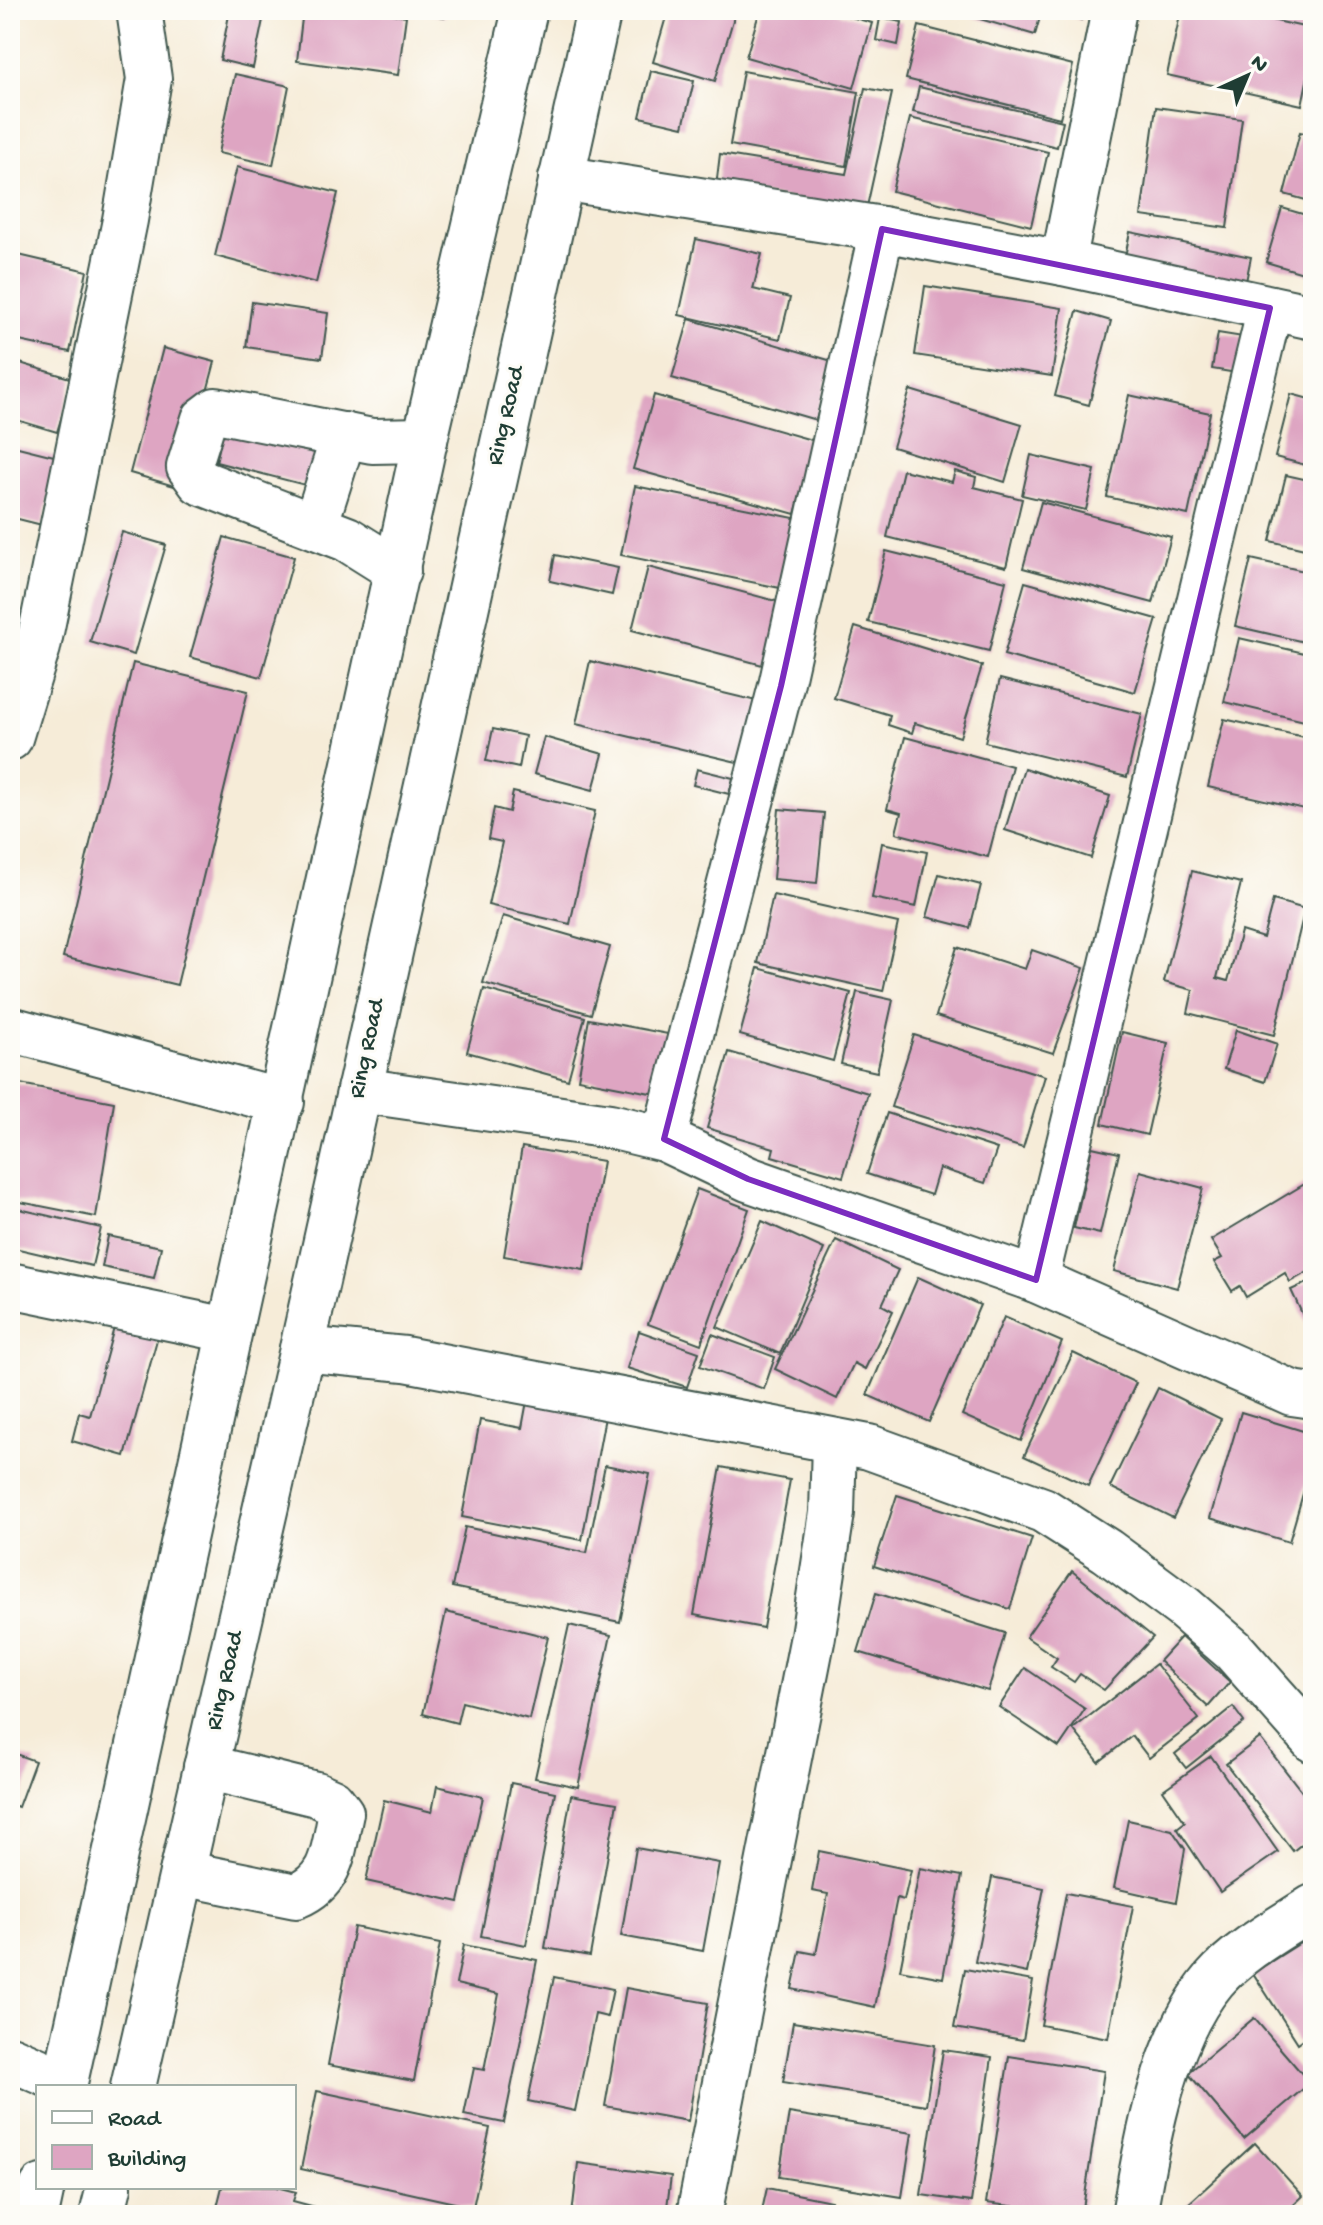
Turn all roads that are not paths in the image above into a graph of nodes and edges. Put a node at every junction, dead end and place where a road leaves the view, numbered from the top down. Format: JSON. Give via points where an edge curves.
{"nodes":[{"id":1,"x":139,"y":10,"type":"edge"},
{"id":2,"x":525,"y":10,"type":"edge"},
{"id":3,"x":599,"y":10,"type":"edge"},
{"id":4,"x":1114,"y":10,"type":"edge"},
{"id":5,"x":561,"y":178,"type":"junction"},
{"id":6,"x":882,"y":229,"type":"junction"},
{"id":7,"x":1063,"y":263,"type":"junction"},
{"id":8,"x":1270,"y":308,"type":"junction"},
{"id":9,"x":1313,"y":317,"type":"edge"},
{"id":10,"x":344,"y":435,"type":"junction"},
{"id":11,"x":425,"y":440,"type":"junction"},
{"id":12,"x":315,"y":526,"type":"junction"},
{"id":13,"x":398,"y":571,"type":"junction"},
{"id":14,"x":24,"y":643,"type":"edge"},
{"id":15,"x":10,"y":738,"type":"edge"},
{"id":16,"x":10,"y":1029,"type":"edge"},
{"id":17,"x":359,"y":1090,"type":"junction"},
{"id":18,"x":282,"y":1102,"type":"junction"},
{"id":19,"x":664,"y":1139,"type":"junction"},
{"id":20,"x":1036,"y":1280,"type":"junction"},
{"id":21,"x":10,"y":1285,"type":"edge"},
{"id":22,"x":228,"y":1330,"type":"junction"},
{"id":23,"x":302,"y":1349,"type":"junction"},
{"id":24,"x":1313,"y":1396,"type":"edge"},
{"id":25,"x":834,"y":1442,"type":"junction"},
{"id":26,"x":1313,"y":1740,"type":"edge"},
{"id":27,"x":206,"y":1767,"type":"junction"},
{"id":28,"x":182,"y":1873,"type":"junction"},
{"id":29,"x":1313,"y":1907,"type":"edge"},
{"id":30,"x":10,"y":2058,"type":"edge"},
{"id":31,"x":64,"y":2084,"type":"edge"},
{"id":32,"x":133,"y":2085,"type":"edge"},
{"id":33,"x":42,"y":2189,"type":"edge"},
{"id":34,"x":108,"y":2189,"type":"edge"},
{"id":35,"x":36,"y":2215,"type":"edge"},
{"id":36,"x":102,"y":2215,"type":"edge"},
{"id":37,"x":699,"y":2215,"type":"edge"},
{"id":38,"x":1134,"y":2215,"type":"edge"}],
"edges":[{"from":1,"to":14,"type":"street","via":[[149,79],[125,220]]},
{"from":2,"to":11,"type":"street"},
{"from":3,"to":5,"type":"street","name":"Ring Road"},
{"from":4,"to":7,"type":"street"},
{"from":5,"to":6,"type":"street"},
{"from":5,"to":17,"type":"street","name":"Ring Road"},
{"from":6,"to":7,"type":"street"},
{"from":6,"to":19,"type":"street","via":[[781,686]]},
{"from":7,"to":8,"type":"street"},
{"from":8,"to":9,"type":"street"},
{"from":8,"to":20,"type":"street"},
{"from":10,"to":11,"type":"street","via":[[391,443]]},
{"from":10,"to":12,"type":"street"},
{"from":10,"to":12,"type":"street","via":[[216,410],[204,419],[189,467],[192,475]]},
{"from":11,"to":13,"type":"street"},
{"from":12,"to":13,"type":"street","via":[[366,549]]},
{"from":13,"to":18,"type":"street"},
{"from":14,"to":15,"type":"street"},
{"from":16,"to":18,"type":"street"},
{"from":17,"to":19,"type":"street","via":[[610,1126]]},
{"from":17,"to":23,"type":"street","name":"Ring Road"},
{"from":18,"to":22,"type":"street"},
{"from":19,"to":20,"type":"street","via":[[748,1179]]},
{"from":20,"to":24,"type":"street","via":[[1292,1393]]},
{"from":21,"to":22,"type":"street"},
{"from":22,"to":31,"type":"street"},
{"from":23,"to":25,"type":"street","via":[[516,1378]]},
{"from":23,"to":27,"type":"street","name":"Ring Road"},
{"from":25,"to":26,"type":"street","via":[[869,1447],[1043,1510],[1183,1607],[1233,1650]]},
{"from":25,"to":37,"type":"street","via":[[832,1513],[813,1636]]},
{"from":27,"to":28,"type":"street","name":"Ring Road"},
{"from":27,"to":28,"type":"street","via":[[316,1794],[332,1801],[341,1813],[327,1873],[314,1889],[296,1896]]},
{"from":28,"to":32,"type":"street","name":"Ring Road"},
{"from":29,"to":38,"type":"street","via":[[1253,1945],[1214,1980],[1184,2031],[1161,2082]]},
{"from":30,"to":31,"type":"street"},
{"from":33,"to":35,"type":"street"},
{"from":34,"to":36,"type":"street"}]}
